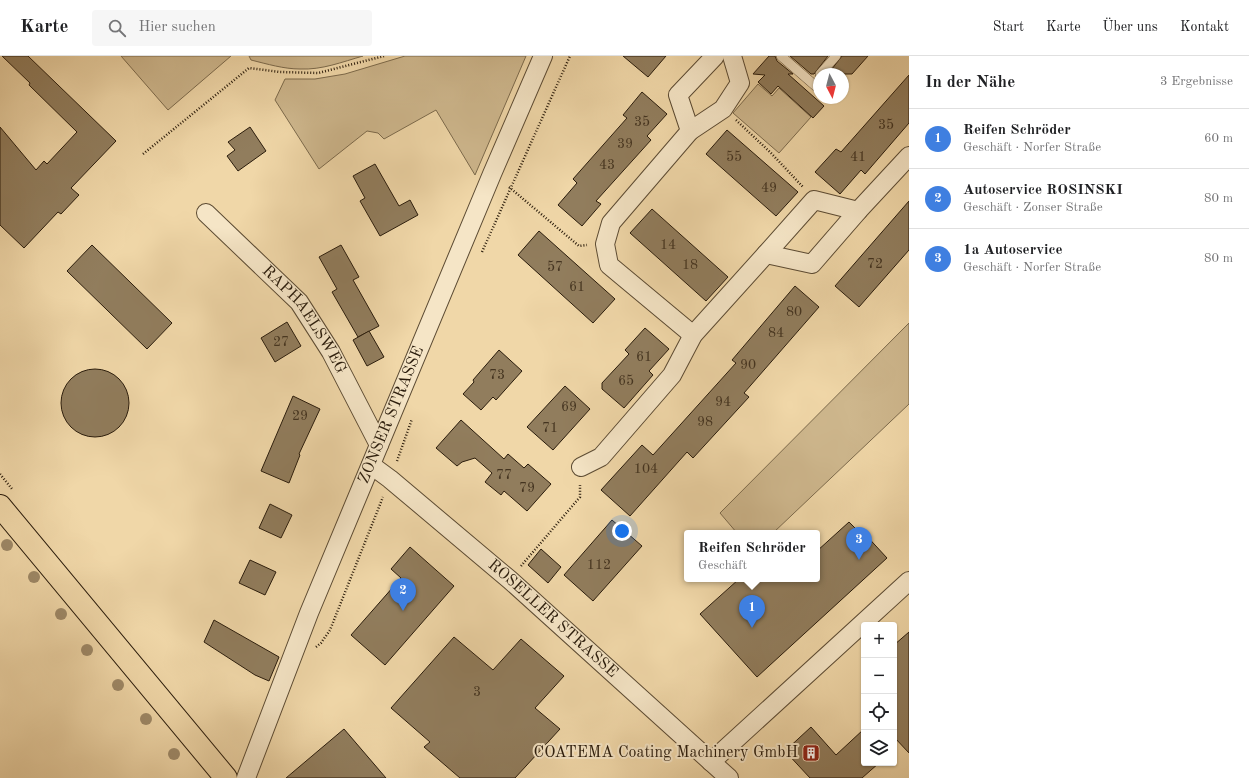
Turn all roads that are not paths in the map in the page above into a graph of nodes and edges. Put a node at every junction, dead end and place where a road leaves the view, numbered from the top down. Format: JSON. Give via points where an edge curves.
{"nodes":[{"id":1,"x":544,"y":56,"type":"edge"},
{"id":2,"x":715,"y":56,"type":"edge"},
{"id":3,"x":732,"y":56,"type":"edge"},
{"id":4,"x":782,"y":56,"type":"edge"},
{"id":5,"x":836,"y":56,"type":"edge"},
{"id":6,"x":826,"y":68,"type":"edge"},
{"id":7,"x":813,"y":83,"type":"edge"},
{"id":8,"x":690,"y":131,"type":"junction"},
{"id":9,"x":909,"y":156,"type":"edge"},
{"id":10,"x":858,"y":211,"type":"junction"},
{"id":11,"x":206,"y":213,"type":"dead end"},
{"id":12,"x":766,"y":254,"type":"junction"},
{"id":13,"x":693,"y":335,"type":"junction"},
{"id":14,"x":380,"y":445,"type":"junction"},
{"id":15,"x":371,"y":464,"type":"junction"},
{"id":16,"x":581,"y":466,"type":"road end"},
{"id":17,"x":0,"y":506,"type":"edge"},
{"id":18,"x":909,"y":582,"type":"edge"},
{"id":19,"x":711,"y":762,"type":"junction"},
{"id":20,"x":226,"y":778,"type":"edge"},
{"id":21,"x":246,"y":778,"type":"edge"},
{"id":22,"x":729,"y":778,"type":"edge"}],
"edges":[{"from":1,"to":14,"type":"street","name":"ZONSER STRASSE"},
{"from":2,"to":8,"type":"street","via":[[678,95]]},
{"from":3,"to":8,"type":"street","via":[[740,83],[723,109]]},
{"from":4,"to":7,"type":"lane"},
{"from":5,"to":6,"type":"lane"},
{"from":8,"to":13,"type":"street","via":[[612,224],[605,244],[610,265]]},
{"from":9,"to":10,"type":"street"},
{"from":10,"to":12,"type":"street","via":[[812,264]]},
{"from":10,"to":12,"type":"street","via":[[814,200]]},
{"from":11,"to":14,"type":"street","name":"RAPHAELSWEG","via":[[299,302],[331,352]]},
{"from":12,"to":13,"type":"street"},
{"from":13,"to":16,"type":"street","via":[[672,375],[601,457]]},
{"from":14,"to":15,"type":"street","name":"ZONSER STRASSE"},
{"from":15,"to":19,"type":"street","name":"ROSELLER STRASSE","via":[[510,580]]},
{"from":15,"to":21,"type":"street","name":"ZONSER STRASSE","via":[[309,613]]},
{"from":17,"to":20,"type":"main road"},
{"from":18,"to":19,"type":"street"},
{"from":19,"to":22,"type":"street","name":"ROSELLER STRASSE"}]}
